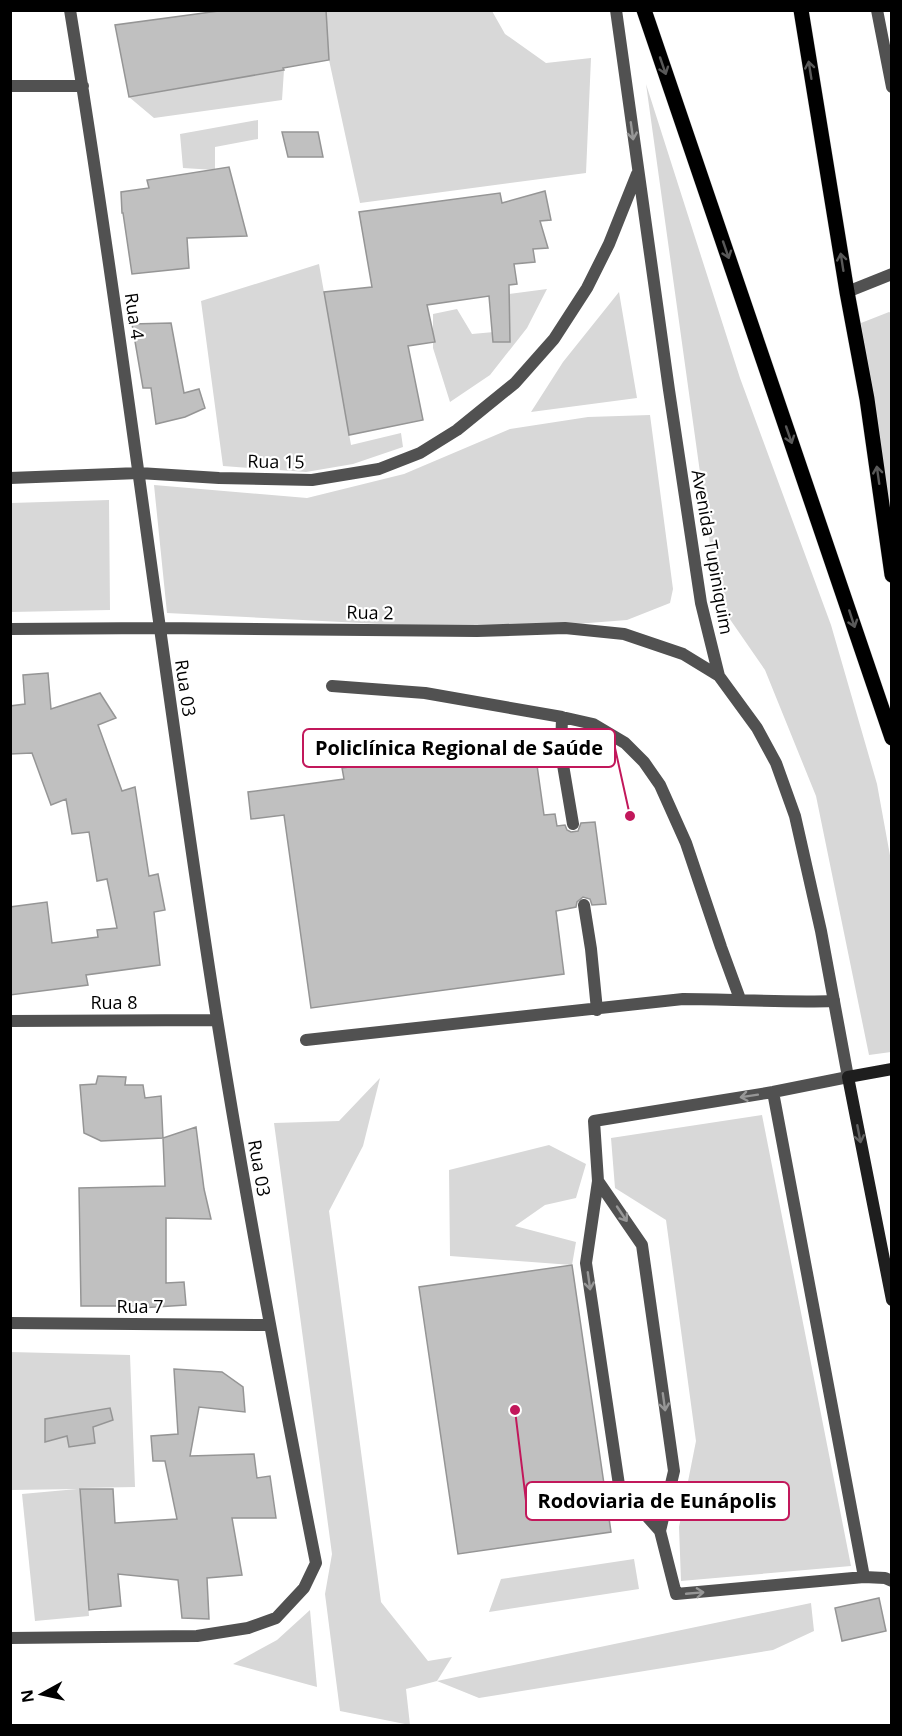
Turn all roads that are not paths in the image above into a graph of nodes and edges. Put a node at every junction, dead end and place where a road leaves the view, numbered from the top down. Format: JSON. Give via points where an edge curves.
{"nodes":[{"id":1,"x":70,"y":10,"type":"edge"},
{"id":2,"x":616,"y":10,"type":"edge"},
{"id":3,"x":644,"y":10,"type":"edge"},
{"id":4,"x":801,"y":10,"type":"edge"},
{"id":5,"x":877,"y":10,"type":"edge"},
{"id":6,"x":889,"y":52,"type":"edge"},
{"id":7,"x":10,"y":86,"type":"edge"},
{"id":8,"x":82,"y":86,"type":"junction"},
{"id":9,"x":891,"y":87,"type":"edge"},
{"id":10,"x":638,"y":172,"type":"junction"},
{"id":11,"x":891,"y":274,"type":"edge"},
{"id":12,"x":847,"y":292,"type":"junction"},
{"id":13,"x":139,"y":473,"type":"junction"},
{"id":14,"x":10,"y":478,"type":"edge"},
{"id":15,"x":891,"y":575,"type":"edge"},
{"id":16,"x":159,"y":628,"type":"junction"},
{"id":17,"x":10,"y":629,"type":"edge"},
{"id":18,"x":719,"y":676,"type":"junction"},
{"id":19,"x":332,"y":686,"type":"dead end"},
{"id":20,"x":562,"y":717,"type":"junction"},
{"id":21,"x":891,"y":738,"type":"edge"},
{"id":22,"x":573,"y":824,"type":"dead end"},
{"id":23,"x":584,"y":906,"type":"dead end"},
{"id":24,"x":740,"y":999,"type":"junction"},
{"id":25,"x":834,"y":1001,"type":"junction"},
{"id":26,"x":597,"y":1010,"type":"junction"},
{"id":27,"x":217,"y":1020,"type":"junction"},
{"id":28,"x":10,"y":1021,"type":"edge"},
{"id":29,"x":306,"y":1040,"type":"dead end"},
{"id":30,"x":891,"y":1069,"type":"edge"},
{"id":31,"x":848,"y":1077,"type":"junction"},
{"id":32,"x":773,"y":1092,"type":"junction"},
{"id":33,"x":598,"y":1181,"type":"junction"},
{"id":34,"x":891,"y":1300,"type":"edge"},
{"id":35,"x":10,"y":1323,"type":"edge"},
{"id":36,"x":268,"y":1325,"type":"junction"},
{"id":37,"x":660,"y":1532,"type":"junction"},
{"id":38,"x":864,"y":1577,"type":"junction"},
{"id":39,"x":891,"y":1581,"type":"edge"},
{"id":40,"x":10,"y":1638,"type":"edge"}],
"edges":[{"from":1,"to":8,"type":"street","name":"Rua 4"},
{"from":2,"to":10,"type":"street","name":"Avenida Tupiniquim","one_way":true},
{"from":3,"to":21,"type":"main road","one_way":true},
{"from":12,"to":4,"type":"main road","one_way":true},
{"from":5,"to":6,"type":"street"},
{"from":6,"to":9,"type":"street"},
{"from":7,"to":8,"type":"street"},
{"from":8,"to":13,"type":"street","name":"Rua 4"},
{"from":10,"to":13,"type":"street","name":"Rua 15","via":[[587,288],[554,339],[515,383],[441,441],[379,469],[312,480]]},
{"from":10,"to":18,"type":"street","name":"Avenida Tupiniquim","via":[[701,603]]},
{"from":11,"to":12,"type":"street"},
{"from":15,"to":12,"type":"main road","one_way":true,"via":[[867,399]]},
{"from":13,"to":14,"type":"street","name":"Rua 15"},
{"from":13,"to":16,"type":"street","name":"Rua 4"},
{"from":16,"to":17,"type":"street","name":"Rua 2"},
{"from":16,"to":18,"type":"street","name":"Rua 2","via":[[565,628],[624,634],[683,654]]},
{"from":16,"to":27,"type":"street","name":"Rua 03"},
{"from":18,"to":25,"type":"street","name":"Avenida Tupiniquim","via":[[757,728],[776,764],[795,816]]},
{"from":19,"to":20,"type":"street","via":[[425,693]]},
{"from":20,"to":22,"type":"street","via":[[561,753]]},
{"from":20,"to":24,"type":"street","via":[[593,724],[625,743],[660,785],[686,843]]},
{"from":23,"to":26,"type":"street"},
{"from":24,"to":25,"type":"street"},
{"from":24,"to":26,"type":"street","via":[[683,999]]},
{"from":25,"to":31,"type":"street","name":"Avenida Tupiniquim"},
{"from":26,"to":29,"type":"street"},
{"from":27,"to":28,"type":"street","name":"Rua 8"},
{"from":27,"to":36,"type":"street","name":"Rua 03"},
{"from":30,"to":31,"type":"street"},
{"from":31,"to":32,"type":"street"},
{"from":31,"to":34,"type":"street","one_way":true},
{"from":32,"to":33,"type":"street","one_way":true,"via":[[594,1121]]},
{"from":32,"to":38,"type":"street"},
{"from":33,"to":37,"type":"street","one_way":true,"via":[[642,1245],[674,1471]]},
{"from":33,"to":37,"type":"street","one_way":true,"via":[[586,1263],[620,1485]]},
{"from":35,"to":36,"type":"street","name":"Rua 7"},
{"from":36,"to":40,"type":"street","name":"Rua 03","via":[[316,1563],[304,1588],[276,1618],[248,1628],[197,1636]]},
{"from":37,"to":38,"type":"street","one_way":true,"via":[[676,1594]]},
{"from":38,"to":39,"type":"street"}]}
